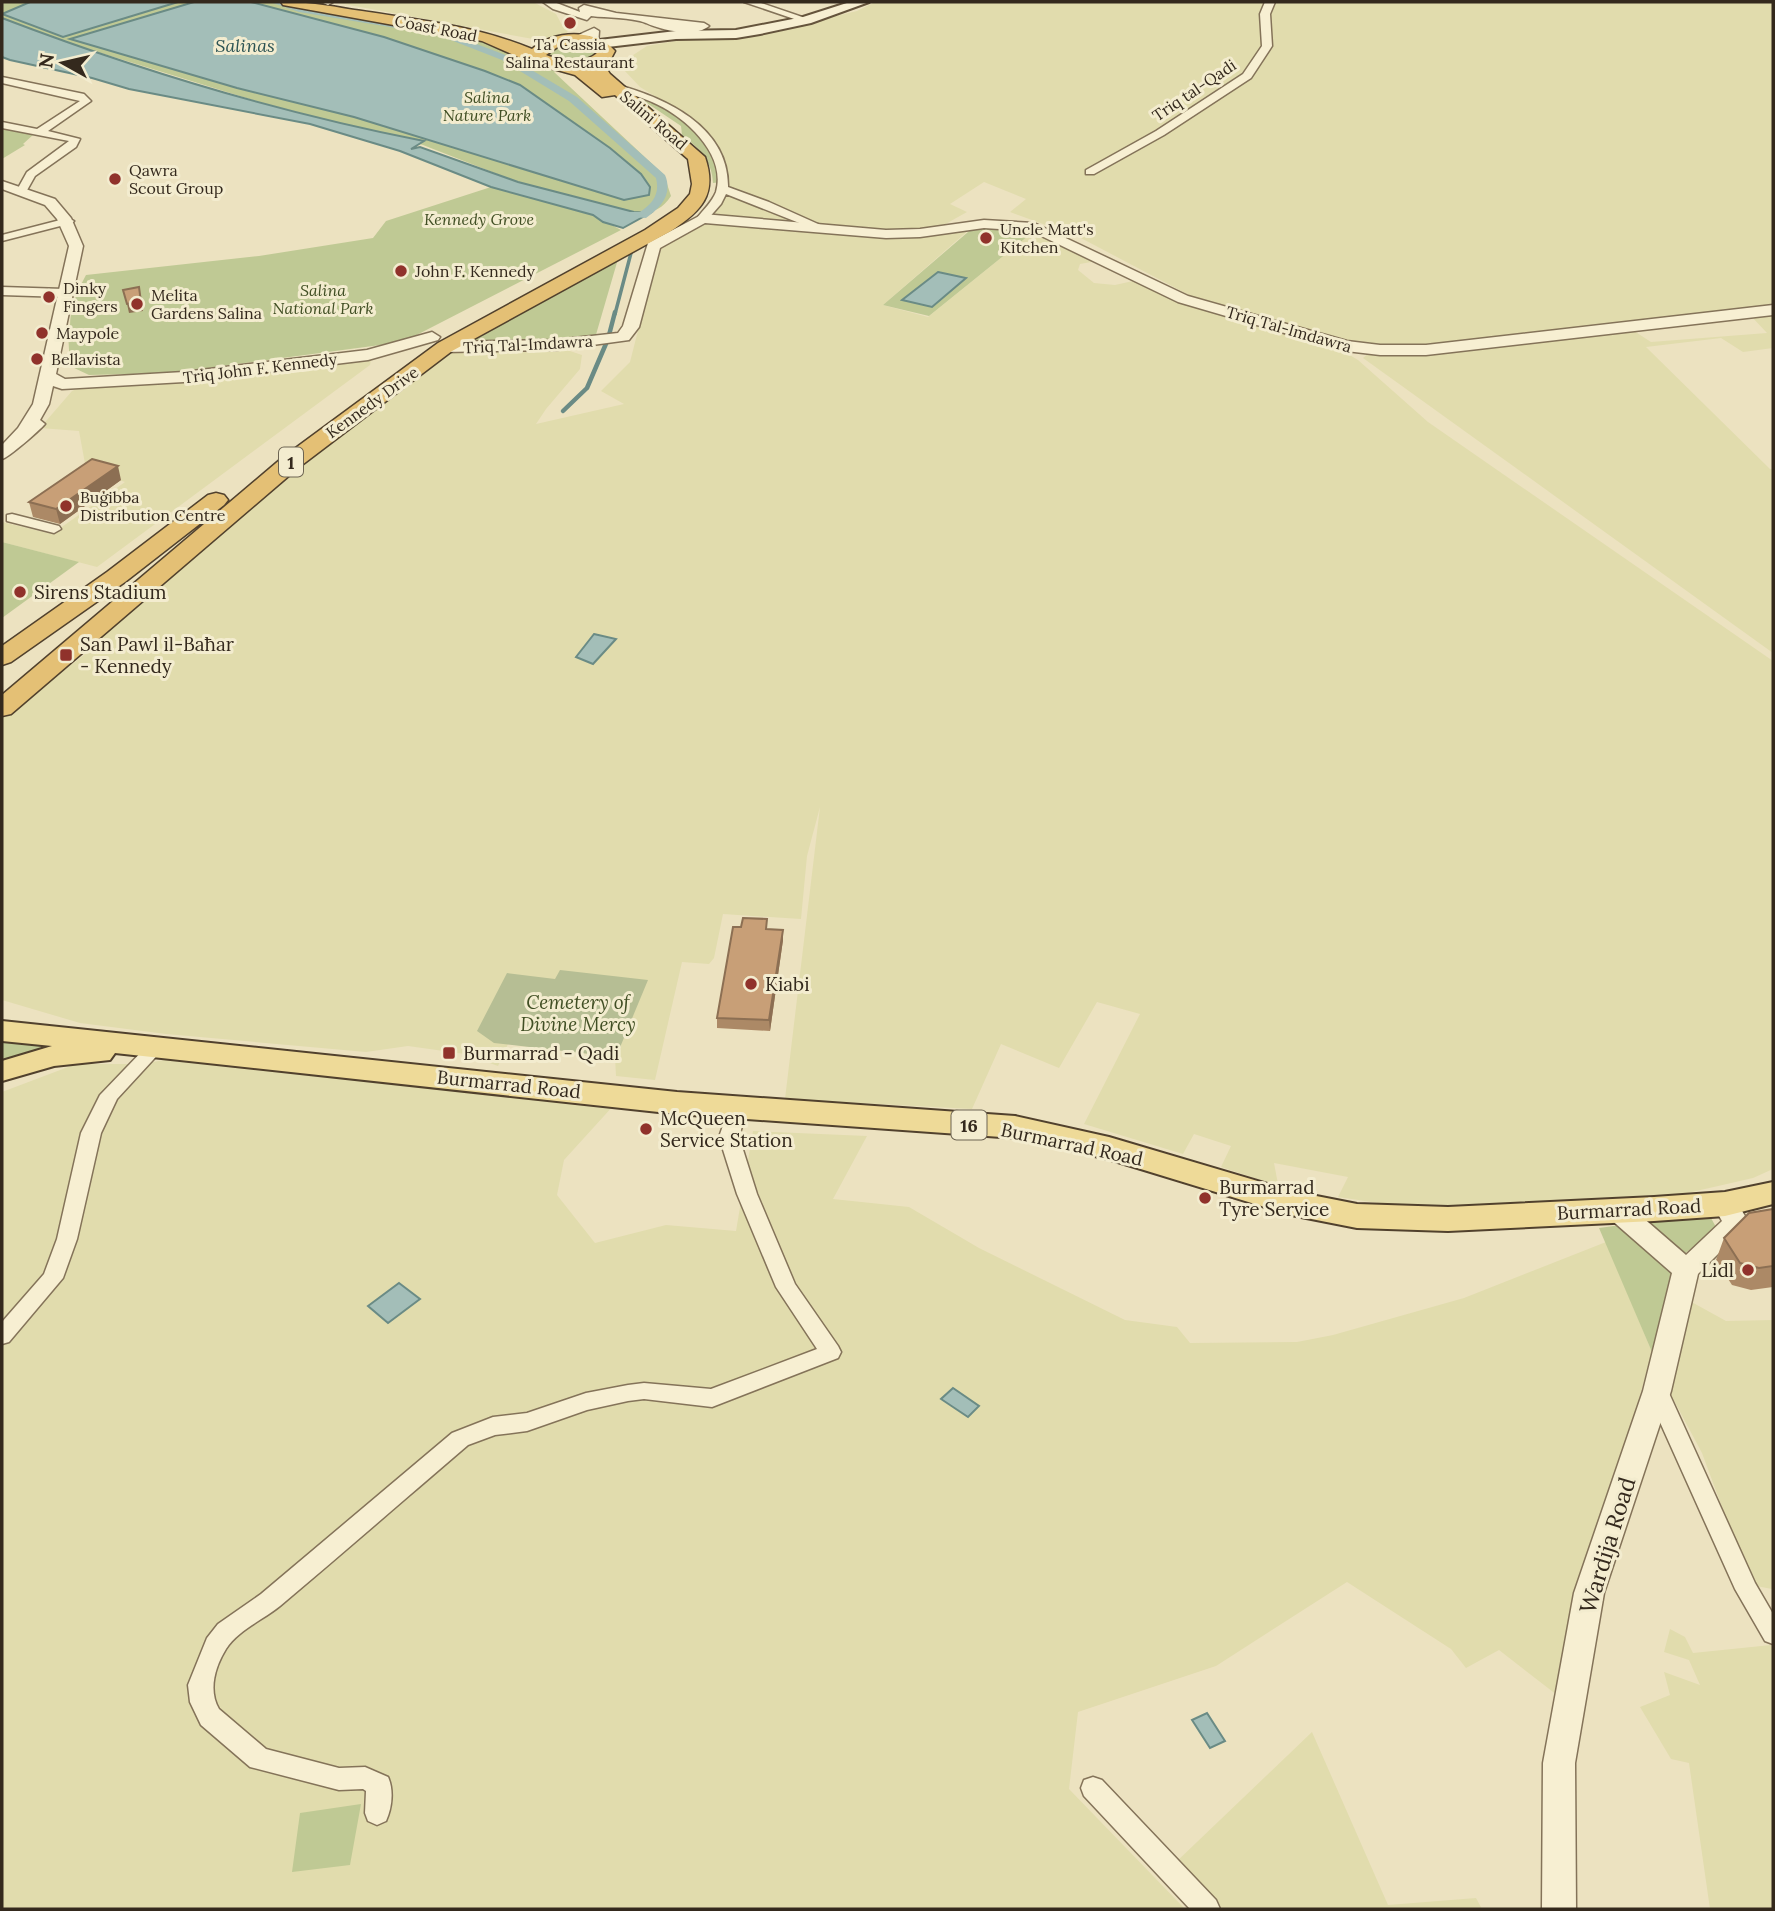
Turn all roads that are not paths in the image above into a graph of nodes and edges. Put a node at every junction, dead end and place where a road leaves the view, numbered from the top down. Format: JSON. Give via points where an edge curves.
{"nodes":[{"id":1,"x":289,"y":2,"type":"edge"},
{"id":2,"x":301,"y":2,"type":"edge"},
{"id":3,"x":548,"y":2,"type":"edge"},
{"id":4,"x":749,"y":2,"type":"edge"},
{"id":5,"x":862,"y":2,"type":"edge"},
{"id":6,"x":1270,"y":2,"type":"edge"},
{"id":7,"x":583,"y":10,"type":"edge"},
{"id":8,"x":806,"y":20,"type":"junction"},
{"id":9,"x":567,"y":41,"type":"junction"},
{"id":10,"x":600,"y":46,"type":"junction"},
{"id":11,"x":538,"y":59,"type":"junction"},
{"id":12,"x":565,"y":66,"type":"junction"},
{"id":13,"x":2,"y":80,"type":"edge"},
{"id":14,"x":614,"y":87,"type":"junction"},
{"id":15,"x":2,"y":125,"type":"edge"},
{"id":16,"x":41,"y":131,"type":"junction"},
{"id":17,"x":1090,"y":172,"type":"dead end"},
{"id":18,"x":2,"y":185,"type":"edge"},
{"id":19,"x":722,"y":189,"type":"junction"},
{"id":20,"x":22,"y":190,"type":"junction"},
{"id":21,"x":669,"y":217,"type":"junction"},
{"id":22,"x":703,"y":218,"type":"junction"},
{"id":23,"x":68,"y":221,"type":"junction"},
{"id":24,"x":821,"y":228,"type":"junction"},
{"id":25,"x":2,"y":238,"type":"edge"},
{"id":26,"x":2,"y":292,"type":"edge"},
{"id":27,"x":64,"y":293,"type":"junction"},
{"id":28,"x":1773,"y":310,"type":"edge"},
{"id":29,"x":439,"y":342,"type":"junction"},
{"id":30,"x":368,"y":355,"type":"junction"},
{"id":31,"x":391,"y":365,"type":"junction"},
{"id":32,"x":57,"y":379,"type":"junction"},
{"id":33,"x":151,"y":380,"type":"joint"},
{"id":34,"x":25,"y":431,"type":"junction"},
{"id":35,"x":2,"y":454,"type":"edge"},
{"id":36,"x":12,"y":518,"type":"dead end"},
{"id":37,"x":54,"y":529,"type":"dead end"},
{"id":38,"x":2,"y":657,"type":"edge"},
{"id":39,"x":3,"y":707,"type":"edge"},
{"id":40,"x":2,"y":1031,"type":"edge"},
{"id":41,"x":155,"y":1048,"type":"junction"},
{"id":42,"x":2,"y":1070,"type":"edge"},
{"id":43,"x":738,"y":1108,"type":"junction"},
{"id":44,"x":1773,"y":1193,"type":"edge"},
{"id":45,"x":1725,"y":1204,"type":"junction"},
{"id":46,"x":1618,"y":1210,"type":"junction"},
{"id":47,"x":1686,"y":1270,"type":"junction"},
{"id":48,"x":2,"y":1336,"type":"edge"},
{"id":49,"x":1657,"y":1391,"type":"junction"},
{"id":50,"x":1773,"y":1634,"type":"edge"},
{"id":51,"x":1093,"y":1788,"type":"dead end"},
{"id":52,"x":377,"y":1813,"type":"dead end"},
{"id":53,"x":1207,"y":1909,"type":"edge"},
{"id":54,"x":1559,"y":1909,"type":"edge"}],
"edges":[{"from":1,"to":11,"type":"highway","name":"Coast Road","number":"1","via":[[486,38]]},
{"from":2,"to":9,"type":"highway","name":"Coast Road","via":[[517,40]]},
{"from":3,"to":7,"type":"street"},
{"from":4,"to":8,"type":"street"},
{"from":5,"to":8,"type":"main road"},
{"from":6,"to":17,"type":"street","name":"Triq tal-Qadi","via":[[1265,14],[1268,46],[1247,76]]},
{"from":7,"to":7,"type":"street","via":[[631,18],[704,26],[654,26],[649,21]]},
{"from":7,"to":10,"type":"street","via":[[596,28]]},
{"from":8,"to":10,"type":"main road","via":[[736,34],[676,34]]},
{"from":9,"to":10,"type":"highway","name":"Coast Road"},
{"from":9,"to":11,"type":"highway","via":[[538,50]]},
{"from":10,"to":12,"type":"highway","number":"1","via":[[588,65]]},
{"from":10,"to":14,"type":"highway","name":"Salini Road","number":"1","via":[[598,68]]},
{"from":11,"to":12,"type":"highway","number":"1"},
{"from":12,"to":21,"type":"highway","name":"Salini Road","number":"1","via":[[585,74],[683,159],[688,182]]},
{"from":13,"to":16,"type":"street","via":[[86,101]]},
{"from":14,"to":19,"type":"street","via":[[655,99],[692,125],[713,150],[724,177]]},
{"from":14,"to":21,"type":"highway","name":"Salini Road","number":"1","via":[[696,157],[704,175],[694,203]]},
{"from":15,"to":16,"type":"street"},
{"from":16,"to":20,"type":"street","via":[[75,139],[31,174]]},
{"from":18,"to":20,"type":"street"},
{"from":19,"to":22,"type":"street","name":"Triq Tal-Imdawra"},
{"from":19,"to":24,"type":"street","name":"Triq Tal-Imdawra"},
{"from":20,"to":23,"type":"street","via":[[53,203]]},
{"from":21,"to":29,"type":"highway","name":"Kennedy Drive","number":"1"},
{"from":22,"to":24,"type":"street","name":"Triq Tal-Imdawra"},
{"from":22,"to":29,"type":"street","name":"Triq Tal-Imdawra","via":[[653,246],[631,327],[623,337],[556,345]]},
{"from":23,"to":25,"type":"street"},
{"from":23,"to":27,"type":"street","via":[[76,246]]},
{"from":24,"to":28,"type":"street","name":"Triq Tal-Imdawra","via":[[887,234],[984,224],[1034,228],[1183,299],[1367,349],[1479,345]]},
{"from":26,"to":27,"type":"street"},
{"from":27,"to":32,"type":"street"},
{"from":29,"to":30,"type":"street","name":"Triq John F. Kennedy"},
{"from":29,"to":31,"type":"highway","name":"Kennedy Drive","number":"1"},
{"from":29,"to":39,"type":"highway","name":"Kennedy Drive","number":"1"},
{"from":30,"to":31,"type":"street"},
{"from":30,"to":33,"type":"street","name":"Triq John F. Kennedy"},
{"from":31,"to":38,"type":"highway","name":"Kennedy Drive","number":"1","via":[[116,577]]},
{"from":32,"to":33,"type":"street","name":"Triq John F. Kennedy"},
{"from":32,"to":34,"type":"street"},
{"from":32,"to":34,"type":"street","via":[[53,408]]},
{"from":34,"to":35,"type":"street"},
{"from":36,"to":37,"type":"street"},
{"from":40,"to":41,"type":"main road","name":"Burmarrad Road","number":"16"},
{"from":41,"to":42,"type":"main road","name":"Burmarrad Road","number":"16","via":[[54,1056]]},
{"from":41,"to":43,"type":"main road","name":"Burmarrad Road","number":"16"},
{"from":41,"to":48,"type":"street","via":[[109,1095],[91,1133],[67,1239],[53,1278]]},
{"from":43,"to":46,"type":"main road","name":"Burmarrad Road","number":"16","via":[[1015,1128],[1109,1148],[1291,1203],[1357,1216],[1448,1219]]},
{"from":43,"to":52,"type":"street","via":[[729,1137],[747,1194],[786,1287],[831,1352],[712,1398],[644,1391],[586,1402],[527,1422],[477,1430],[460,1439],[269,1601],[226,1630],[215,1644],[200,1685],[210,1717],[259,1759],[339,1779],[373,1780],[379,1785]]},
{"from":44,"to":45,"type":"main road","name":"Burmarrad Road","number":"16"},
{"from":45,"to":46,"type":"main road","name":"Burmarrad Road","number":"16"},
{"from":45,"to":47,"type":"street","via":[[1736,1223]]},
{"from":46,"to":47,"type":"street"},
{"from":47,"to":49,"type":"street","name":"Wardija Road"},
{"from":49,"to":50,"type":"street","via":[[1746,1589]]},
{"from":49,"to":54,"type":"street","name":"Wardija Road","via":[[1589,1592],[1559,1763]]},
{"from":51,"to":53,"type":"street"}]}
